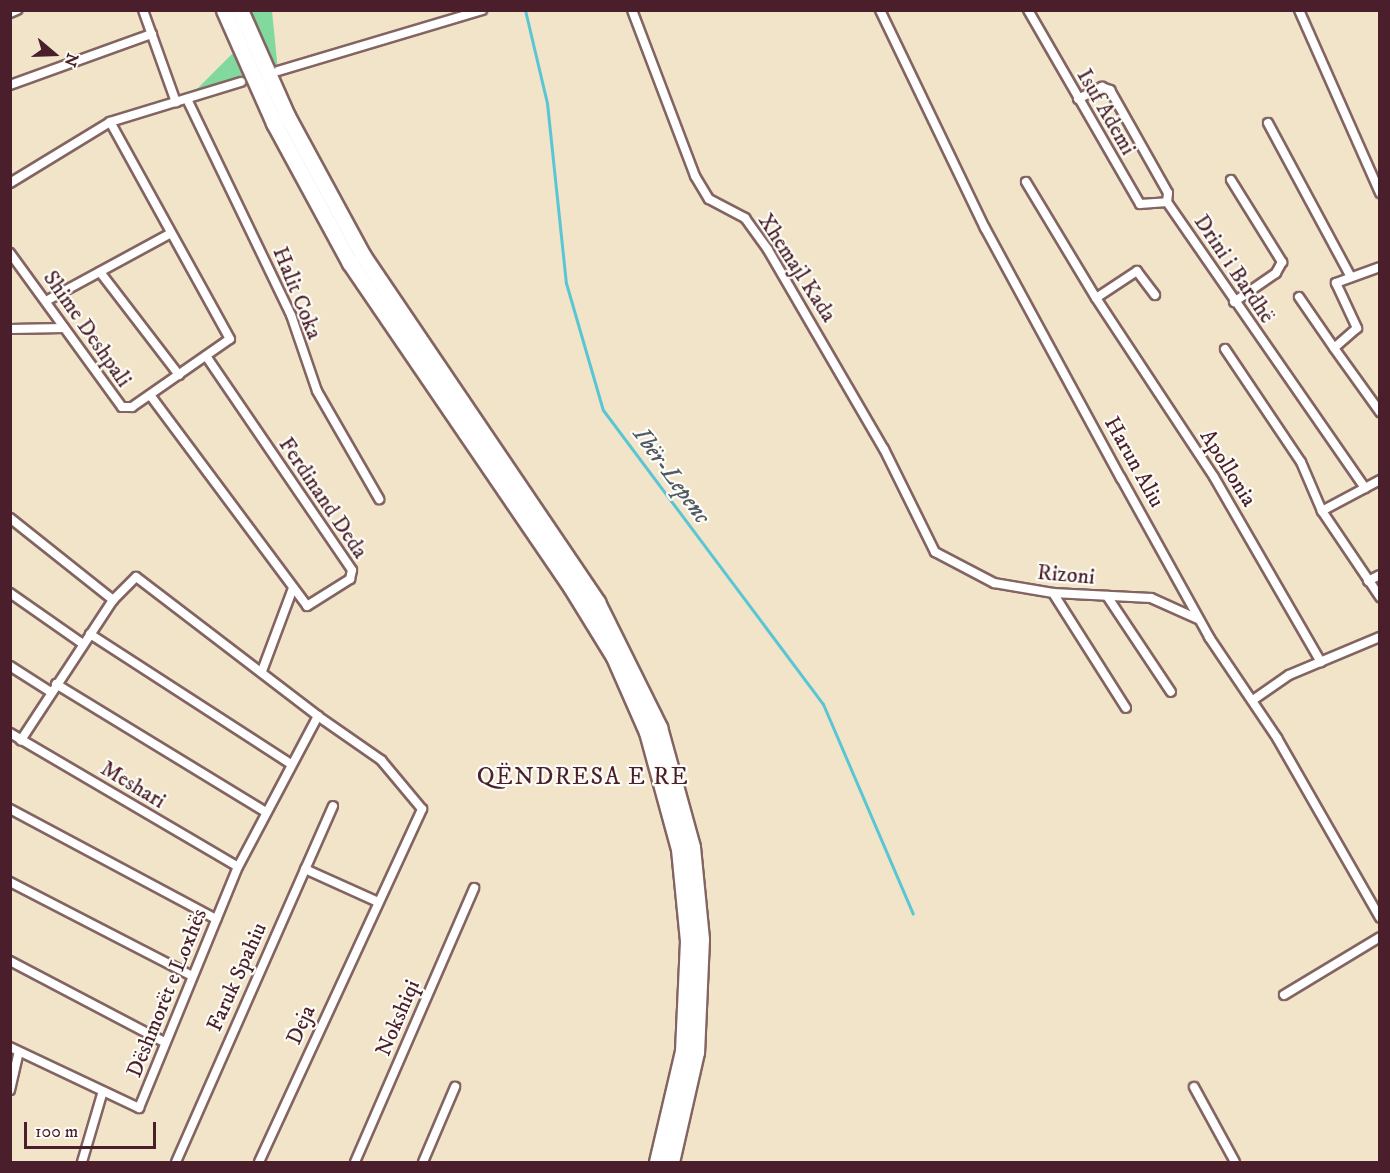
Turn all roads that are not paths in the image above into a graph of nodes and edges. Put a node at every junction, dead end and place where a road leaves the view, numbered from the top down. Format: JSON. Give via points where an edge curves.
{"nodes":[{"id":1,"x":17,"y":10,"type":"edge"},
{"id":2,"x":143,"y":10,"type":"edge"},
{"id":3,"x":224,"y":10,"type":"edge"},
{"id":4,"x":240,"y":10,"type":"edge"},
{"id":5,"x":482,"y":10,"type":"edge"},
{"id":6,"x":632,"y":10,"type":"edge"},
{"id":7,"x":880,"y":10,"type":"edge"},
{"id":8,"x":1028,"y":10,"type":"edge"},
{"id":9,"x":1299,"y":10,"type":"edge"},
{"id":10,"x":10,"y":13,"type":"edge"},
{"id":11,"x":152,"y":34,"type":"junction"},
{"id":12,"x":278,"y":71,"type":"dead end"},
{"id":13,"x":241,"y":82,"type":"dead end"},
{"id":14,"x":10,"y":85,"type":"edge"},
{"id":15,"x":187,"y":99,"type":"junction"},
{"id":16,"x":1078,"y":99,"type":"junction"},
{"id":17,"x":176,"y":102,"type":"junction"},
{"id":18,"x":110,"y":122,"type":"junction"},
{"id":19,"x":1268,"y":123,"type":"dead end"},
{"id":20,"x":1231,"y":180,"type":"dead end"},
{"id":21,"x":1026,"y":182,"type":"dead end"},
{"id":22,"x":10,"y":183,"type":"edge"},
{"id":23,"x":1380,"y":193,"type":"edge"},
{"id":24,"x":1167,"y":202,"type":"junction"},
{"id":25,"x":171,"y":233,"type":"junction"},
{"id":26,"x":10,"y":252,"type":"edge"},
{"id":27,"x":15,"y":267,"type":"edge"},
{"id":28,"x":1380,"y":267,"type":"edge"},
{"id":29,"x":100,"y":272,"type":"junction"},
{"id":30,"x":1351,"y":277,"type":"junction"},
{"id":31,"x":1155,"y":295,"type":"dead end"},
{"id":32,"x":1299,"y":297,"type":"dead end"},
{"id":33,"x":1096,"y":298,"type":"junction"},
{"id":34,"x":46,"y":301,"type":"junction"},
{"id":35,"x":1234,"y":302,"type":"junction"},
{"id":36,"x":64,"y":328,"type":"junction"},
{"id":37,"x":10,"y":329,"type":"edge"},
{"id":38,"x":1334,"y":348,"type":"junction"},
{"id":39,"x":1225,"y":349,"type":"dead end"},
{"id":40,"x":206,"y":356,"type":"junction"},
{"id":41,"x":179,"y":375,"type":"junction"},
{"id":42,"x":150,"y":395,"type":"junction"},
{"id":43,"x":1380,"y":412,"type":"edge"},
{"id":44,"x":1380,"y":480,"type":"edge"},
{"id":45,"x":1365,"y":488,"type":"junction"},
{"id":46,"x":379,"y":499,"type":"dead end"},
{"id":47,"x":1322,"y":511,"type":"junction"},
{"id":48,"x":10,"y":518,"type":"edge"},
{"id":49,"x":935,"y":552,"type":"joint"},
{"id":50,"x":1380,"y":575,"type":"edge"},
{"id":51,"x":1368,"y":581,"type":"junction"},
{"id":52,"x":293,"y":588,"type":"junction"},
{"id":53,"x":10,"y":593,"type":"edge"},
{"id":54,"x":1053,"y":593,"type":"junction"},
{"id":55,"x":1107,"y":596,"type":"junction"},
{"id":56,"x":1380,"y":597,"type":"edge"},
{"id":57,"x":113,"y":600,"type":"junction"},
{"id":58,"x":1199,"y":619,"type":"junction"},
{"id":59,"x":90,"y":634,"type":"junction"},
{"id":60,"x":1380,"y":637,"type":"edge"},
{"id":61,"x":83,"y":644,"type":"junction"},
{"id":62,"x":1321,"y":662,"type":"junction"},
{"id":63,"x":10,"y":666,"type":"edge"},
{"id":64,"x":262,"y":671,"type":"junction"},
{"id":65,"x":54,"y":688,"type":"junction"},
{"id":66,"x":1171,"y":692,"type":"dead end"},
{"id":67,"x":1253,"y":700,"type":"junction"},
{"id":68,"x":1126,"y":708,"type":"dead end"},
{"id":69,"x":318,"y":716,"type":"junction"},
{"id":70,"x":10,"y":733,"type":"edge"},
{"id":71,"x":21,"y":740,"type":"junction"},
{"id":72,"x":291,"y":764,"type":"junction"},
{"id":73,"x":333,"y":806,"type":"dead end"},
{"id":74,"x":10,"y":809,"type":"edge"},
{"id":75,"x":266,"y":812,"type":"junction"},
{"id":76,"x":238,"y":867,"type":"junction"},
{"id":77,"x":305,"y":869,"type":"junction"},
{"id":78,"x":10,"y":882,"type":"edge"},
{"id":79,"x":474,"y":888,"type":"dead end"},
{"id":80,"x":376,"y":901,"type":"junction"},
{"id":81,"x":1380,"y":918,"type":"edge"},
{"id":82,"x":216,"y":919,"type":"junction"},
{"id":83,"x":1380,"y":937,"type":"edge"},
{"id":84,"x":10,"y":961,"type":"edge"},
{"id":85,"x":192,"y":976,"type":"junction"},
{"id":86,"x":1284,"y":995,"type":"dead end"},
{"id":87,"x":165,"y":1042,"type":"junction"},
{"id":88,"x":15,"y":1050,"type":"edge"},
{"id":89,"x":455,"y":1087,"type":"dead end"},
{"id":90,"x":1194,"y":1087,"type":"dead end"},
{"id":91,"x":10,"y":1090,"type":"edge"},
{"id":92,"x":102,"y":1094,"type":"junction"},
{"id":93,"x":82,"y":1162,"type":"edge"},
{"id":94,"x":176,"y":1162,"type":"edge"},
{"id":95,"x":259,"y":1162,"type":"edge"},
{"id":96,"x":355,"y":1162,"type":"edge"},
{"id":97,"x":423,"y":1162,"type":"edge"},
{"id":98,"x":657,"y":1162,"type":"edge"},
{"id":99,"x":671,"y":1162,"type":"edge"},
{"id":100,"x":1235,"y":1162,"type":"edge"}],
"edges":[{"from":1,"to":10,"type":"street"},
{"from":2,"to":11,"type":"street"},
{"from":3,"to":98,"type":"highway","via":[[274,123],[350,263],[571,587],[614,657],[644,723],[675,828],[688,941],[683,1051]]},
{"from":4,"to":99,"type":"highway","via":[[287,116],[363,256],[597,602],[659,727],[692,847],[701,939],[696,1052]]},
{"from":5,"to":12,"type":"street"},
{"from":6,"to":49,"type":"street","name":"Xhemajl Kada","via":[[694,176],[709,199],[745,219],[768,250],[884,449]]},
{"from":7,"to":58,"type":"street","name":"Harun Aliu","via":[[1000,256]]},
{"from":8,"to":16,"type":"street","name":"Isuf Ademi"},
{"from":9,"to":23,"type":"street"},
{"from":11,"to":14,"type":"street"},
{"from":11,"to":17,"type":"street"},
{"from":13,"to":15,"type":"street"},
{"from":15,"to":17,"type":"street"},
{"from":15,"to":46,"type":"street","name":"Halit Coka","via":[[291,315],[317,391]]},
{"from":16,"to":24,"type":"street","name":"Isuf Ademi","via":[[1140,204]]},
{"from":16,"to":24,"type":"street","name":"Drini i Bardhë","via":[[1102,87],[1110,90],[1168,194]]},
{"from":17,"to":18,"type":"street"},
{"from":18,"to":22,"type":"street"},
{"from":18,"to":25,"type":"street"},
{"from":19,"to":30,"type":"street"},
{"from":20,"to":35,"type":"street","via":[[1282,262],[1276,273]]},
{"from":21,"to":33,"type":"street","name":"Apollonia"},
{"from":24,"to":35,"type":"street","name":"Drini i Bardhë"},
{"from":25,"to":29,"type":"street"},
{"from":25,"to":40,"type":"street","name":"Shime Deshpali","via":[[230,339]]},
{"from":26,"to":27,"type":"street","name":"Shime Deshpali"},
{"from":27,"to":34,"type":"street","name":"Shime Deshpali"},
{"from":28,"to":30,"type":"street"},
{"from":29,"to":34,"type":"street"},
{"from":29,"to":41,"type":"street"},
{"from":30,"to":38,"type":"street","via":[[1336,283],[1357,328]]},
{"from":31,"to":33,"type":"street","via":[[1137,271]]},
{"from":32,"to":38,"type":"street"},
{"from":33,"to":62,"type":"street","name":"Apollonia","via":[[1215,477]]},
{"from":34,"to":36,"type":"street","name":"Shime Deshpali"},
{"from":35,"to":45,"type":"street","name":"Drini i Bardhë"},
{"from":36,"to":37,"type":"street"},
{"from":36,"to":42,"type":"street","name":"Shime Deshpali","via":[[120,406],[129,409]]},
{"from":38,"to":43,"type":"street"},
{"from":39,"to":47,"type":"street","via":[[1301,462]]},
{"from":40,"to":41,"type":"street","name":"Shime Deshpali"},
{"from":40,"to":52,"type":"street","name":"Ferdinand Deda","via":[[353,573],[307,606]]},
{"from":41,"to":42,"type":"street","name":"Shime Deshpali"},
{"from":42,"to":52,"type":"street","name":"Ferdinand Deda"},
{"from":44,"to":45,"type":"street"},
{"from":45,"to":47,"type":"street"},
{"from":47,"to":51,"type":"street"},
{"from":48,"to":57,"type":"street"},
{"from":49,"to":54,"type":"street","name":"Rizoni","via":[[970,575]]},
{"from":50,"to":51,"type":"street"},
{"from":51,"to":56,"type":"street"},
{"from":52,"to":64,"type":"street"},
{"from":53,"to":61,"type":"street"},
{"from":54,"to":55,"type":"street","name":"Rizoni"},
{"from":54,"to":68,"type":"street"},
{"from":55,"to":58,"type":"street","name":"Rizoni","via":[[1151,598]]},
{"from":55,"to":66,"type":"street"},
{"from":57,"to":59,"type":"street"},
{"from":57,"to":64,"type":"street","via":[[133,577],[141,578]]},
{"from":58,"to":67,"type":"street","name":"Harun Aliu"},
{"from":59,"to":61,"type":"street"},
{"from":59,"to":72,"type":"street"},
{"from":60,"to":62,"type":"street"},
{"from":61,"to":65,"type":"street"},
{"from":62,"to":67,"type":"street","via":[[1274,682]]},
{"from":63,"to":65,"type":"street"},
{"from":64,"to":69,"type":"street"},
{"from":65,"to":71,"type":"street"},
{"from":65,"to":75,"type":"street"},
{"from":67,"to":81,"type":"street","name":"Harun Aliu"},
{"from":69,"to":72,"type":"street","name":"Dëshmorët e Loxhës"},
{"from":69,"to":80,"type":"street","name":"Deja","via":[[381,760],[422,809]]},
{"from":70,"to":71,"type":"street","name":"Meshari"},
{"from":71,"to":76,"type":"street","name":"Meshari"},
{"from":72,"to":75,"type":"street","name":"Dëshmorët e Loxhës"},
{"from":73,"to":77,"type":"street","name":"Faruk Spahiu"},
{"from":74,"to":82,"type":"street"},
{"from":75,"to":76,"type":"street","name":"Dëshmorët e Loxhës"},
{"from":76,"to":82,"type":"street","name":"Dëshmorët e Loxhës"},
{"from":77,"to":80,"type":"street"},
{"from":77,"to":94,"type":"street","name":"Faruk Spahiu"},
{"from":78,"to":85,"type":"street"},
{"from":79,"to":96,"type":"street","name":"Nokshiqi"},
{"from":80,"to":95,"type":"street","name":"Deja"},
{"from":82,"to":85,"type":"street","name":"Dëshmorët e Loxhës"},
{"from":83,"to":86,"type":"street"},
{"from":84,"to":87,"type":"street"},
{"from":85,"to":87,"type":"street","name":"Dëshmorët e Loxhës"},
{"from":87,"to":92,"type":"street","name":"Dëshmorët e Loxhës","via":[[139,1108]]},
{"from":88,"to":91,"type":"street"},
{"from":88,"to":92,"type":"street","name":"Dëshmorët e Loxhës"},
{"from":89,"to":97,"type":"street"},
{"from":90,"to":100,"type":"street"},
{"from":92,"to":93,"type":"street"}]}
